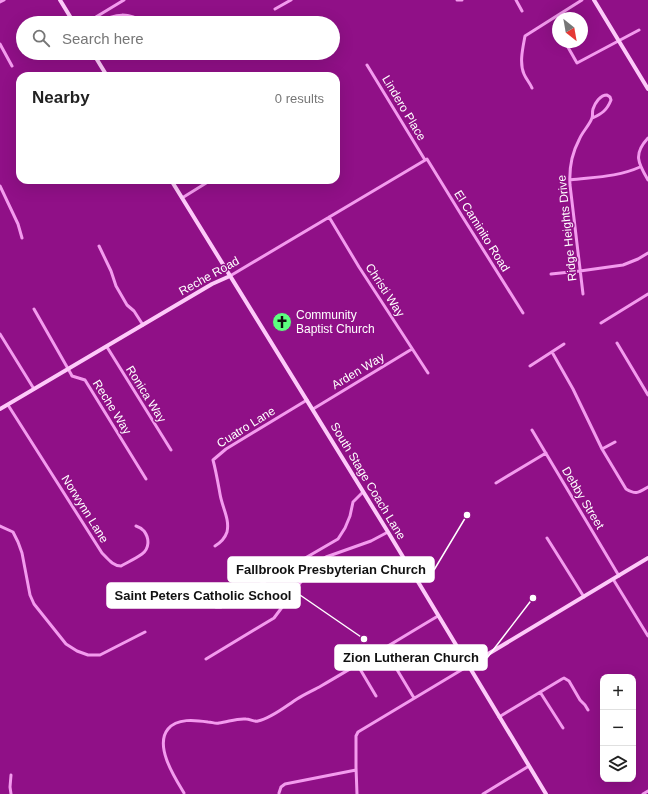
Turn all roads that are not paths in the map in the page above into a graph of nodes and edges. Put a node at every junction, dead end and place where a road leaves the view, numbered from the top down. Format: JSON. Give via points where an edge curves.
{"nodes":[{"id":1,"x":4,"y":0,"type":"edge"},
{"id":2,"x":60,"y":0,"type":"edge"},
{"id":3,"x":124,"y":0,"type":"edge"},
{"id":4,"x":291,"y":0,"type":"edge"},
{"id":5,"x":457,"y":0,"type":"edge"},
{"id":6,"x":462,"y":0,"type":"edge"},
{"id":7,"x":516,"y":0,"type":"edge"},
{"id":8,"x":582,"y":0,"type":"edge"},
{"id":9,"x":594,"y":0,"type":"edge"},
{"id":10,"x":0,"y":2,"type":"edge"},
{"id":11,"x":275,"y":9,"type":"dead end"},
{"id":12,"x":522,"y":11,"type":"dead end"},
{"id":13,"x":70,"y":16,"type":"edge"},
{"id":14,"x":98,"y":16,"type":"edge"},
{"id":15,"x":115,"y":16,"type":"edge"},
{"id":16,"x":131,"y":16,"type":"edge"},
{"id":17,"x":639,"y":30,"type":"dead end"},
{"id":18,"x":619,"y":41,"type":"junction"},
{"id":19,"x":0,"y":44,"type":"edge"},
{"id":20,"x":568,"y":48,"type":"edge"},
{"id":21,"x":97,"y":60,"type":"edge"},
{"id":22,"x":367,"y":65,"type":"dead end"},
{"id":23,"x":12,"y":66,"type":"dead end"},
{"id":24,"x":105,"y":72,"type":"edge"},
{"id":25,"x":532,"y":88,"type":"dead end"},
{"id":26,"x":648,"y":89,"type":"edge"},
{"id":27,"x":592,"y":118,"type":"junction"},
{"id":28,"x":648,"y":138,"type":"edge"},
{"id":29,"x":426,"y":160,"type":"junction"},
{"id":30,"x":640,"y":167,"type":"junction"},
{"id":31,"x":570,"y":180,"type":"junction"},
{"id":32,"x":648,"y":180,"type":"edge"},
{"id":33,"x":173,"y":184,"type":"edge"},
{"id":34,"x":205,"y":184,"type":"edge"},
{"id":35,"x":0,"y":186,"type":"edge"},
{"id":36,"x":182,"y":198,"type":"junction"},
{"id":37,"x":329,"y":217,"type":"junction"},
{"id":38,"x":22,"y":238,"type":"dead end"},
{"id":39,"x":98,"y":246,"type":"dead end"},
{"id":40,"x":648,"y":253,"type":"edge"},
{"id":41,"x":580,"y":271,"type":"junction"},
{"id":42,"x":551,"y":274,"type":"dead end"},
{"id":43,"x":230,"y":276,"type":"junction"},
{"id":44,"x":583,"y":294,"type":"dead end"},
{"id":45,"x":648,"y":294,"type":"edge"},
{"id":46,"x":34,"y":309,"type":"dead end"},
{"id":47,"x":523,"y":312,"type":"dead end"},
{"id":48,"x":601,"y":323,"type":"dead end"},
{"id":49,"x":143,"y":325,"type":"junction"},
{"id":50,"x":0,"y":334,"type":"edge"},
{"id":51,"x":617,"y":343,"type":"dead end"},
{"id":52,"x":564,"y":344,"type":"dead end"},
{"id":53,"x":107,"y":347,"type":"junction"},
{"id":54,"x":412,"y":349,"type":"junction"},
{"id":55,"x":552,"y":352,"type":"junction"},
{"id":56,"x":530,"y":366,"type":"dead end"},
{"id":57,"x":68,"y":369,"type":"junction"},
{"id":58,"x":428,"y":373,"type":"dead end"},
{"id":59,"x":34,"y":389,"type":"junction"},
{"id":60,"x":648,"y":395,"type":"edge"},
{"id":61,"x":307,"y":400,"type":"junction"},
{"id":62,"x":8,"y":404,"type":"junction"},
{"id":63,"x":0,"y":409,"type":"edge"},
{"id":64,"x":313,"y":409,"type":"junction"},
{"id":65,"x":532,"y":430,"type":"dead end"},
{"id":66,"x":615,"y":442,"type":"dead end"},
{"id":67,"x":602,"y":449,"type":"junction"},
{"id":68,"x":171,"y":450,"type":"dead end"},
{"id":69,"x":546,"y":453,"type":"junction"},
{"id":70,"x":146,"y":479,"type":"dead end"},
{"id":71,"x":496,"y":483,"type":"dead end"},
{"id":72,"x":648,"y":487,"type":"edge"},
{"id":73,"x":363,"y":492,"type":"junction"},
{"id":74,"x":0,"y":526,"type":"edge"},
{"id":75,"x":136,"y":526,"type":"dead end"},
{"id":76,"x":388,"y":532,"type":"junction"},
{"id":77,"x":548,"y":538,"type":"dead end"},
{"id":78,"x":215,"y":546,"type":"dead end"},
{"id":79,"x":648,"y":558,"type":"edge"},
{"id":80,"x":619,"y":576,"type":"junction"},
{"id":81,"x":613,"y":579,"type":"junction"},
{"id":82,"x":584,"y":596,"type":"junction"},
{"id":83,"x":216,"y":607,"type":"dead end"},
{"id":84,"x":438,"y":616,"type":"junction"},
{"id":85,"x":145,"y":632,"type":"dead end"},
{"id":86,"x":648,"y":636,"type":"edge"},
{"id":87,"x":384,"y":648,"type":"junction"},
{"id":88,"x":206,"y":659,"type":"dead end"},
{"id":89,"x":357,"y":664,"type":"junction"},
{"id":90,"x":468,"y":666,"type":"junction"},
{"id":91,"x":540,"y":692,"type":"junction"},
{"id":92,"x":376,"y":696,"type":"dead end"},
{"id":93,"x":414,"y":698,"type":"junction"},
{"id":94,"x":588,"y":710,"type":"dead end"},
{"id":95,"x":499,"y":716,"type":"junction"},
{"id":96,"x":563,"y":728,"type":"dead end"},
{"id":97,"x":529,"y":766,"type":"junction"},
{"id":98,"x":356,"y":770,"type":"junction"},
{"id":99,"x":11,"y":775,"type":"dead end"},
{"id":100,"x":648,"y":791,"type":"edge"},
{"id":101,"x":184,"y":793,"type":"edge"},
{"id":102,"x":280,"y":793,"type":"dead end"},
{"id":103,"x":11,"y":794,"type":"edge"},
{"id":104,"x":358,"y":794,"type":"edge"},
{"id":105,"x":483,"y":794,"type":"edge"},
{"id":106,"x":546,"y":794,"type":"edge"},
{"id":107,"x":644,"y":794,"type":"edge"}],
"edges":[{"from":1,"to":10,"type":"street"},
{"from":2,"to":13,"type":"main road"},
{"from":3,"to":14,"type":"street"},
{"from":4,"to":11,"type":"street"},
{"from":5,"to":6,"type":"street"},
{"from":7,"to":12,"type":"street"},
{"from":8,"to":25,"type":"street","via":[[525,36],[523,71]]},
{"from":9,"to":18,"type":"main road"},
{"from":15,"to":16,"type":"street"},
{"from":17,"to":18,"type":"street"},
{"from":18,"to":20,"type":"street","via":[[577,63]]},
{"from":18,"to":26,"type":"main road"},
{"from":19,"to":23,"type":"street"},
{"from":21,"to":24,"type":"main road"},
{"from":22,"to":29,"type":"street","name":"Lindero Place"},
{"from":27,"to":27,"type":"street","name":"Ridge Heights Drive","via":[[594,107],[600,98],[603,95],[610,97],[611,100],[602,114]]},
{"from":27,"to":31,"type":"street","name":"Ridge Heights Drive","via":[[574,150]]},
{"from":28,"to":30,"type":"street","via":[[642,144],[638,156]]},
{"from":29,"to":37,"type":"street","name":"Reche Road"},
{"from":29,"to":47,"type":"street","name":"El Caminito Road"},
{"from":30,"to":31,"type":"street","via":[[612,176]]},
{"from":30,"to":32,"type":"street"},
{"from":31,"to":41,"type":"street","name":"Ridge Heights Drive"},
{"from":33,"to":36,"type":"main road","name":"South Stage Coach Lane"},
{"from":34,"to":36,"type":"street"},
{"from":35,"to":38,"type":"street"},
{"from":36,"to":43,"type":"main road","name":"South Stage Coach Lane"},
{"from":37,"to":43,"type":"street","name":"Reche Road"},
{"from":37,"to":54,"type":"street","name":"Christi Way"},
{"from":39,"to":49,"type":"street","via":[[118,290]]},
{"from":40,"to":41,"type":"street","via":[[623,265]]},
{"from":41,"to":42,"type":"street"},
{"from":41,"to":44,"type":"street","name":"Ridge Heights Drive"},
{"from":43,"to":49,"type":"main road","name":"Reche Road"},
{"from":43,"to":61,"type":"main road","name":"South Stage Coach Lane"},
{"from":45,"to":48,"type":"street"},
{"from":46,"to":57,"type":"street","name":"Reche Way"},
{"from":49,"to":53,"type":"main road","name":"Reche Road"},
{"from":50,"to":59,"type":"street"},
{"from":51,"to":60,"type":"street"},
{"from":52,"to":55,"type":"street"},
{"from":53,"to":57,"type":"main road","name":"Reche Road"},
{"from":53,"to":68,"type":"street","name":"Ronica Way"},
{"from":54,"to":58,"type":"street","name":"Christi Way"},
{"from":54,"to":64,"type":"street","name":"Arden Way"},
{"from":55,"to":56,"type":"street"},
{"from":55,"to":67,"type":"street"},
{"from":57,"to":59,"type":"main road","name":"Reche Road"},
{"from":57,"to":70,"type":"street","name":"Reche Way","via":[[72,376],[85,380]]},
{"from":59,"to":62,"type":"main road","name":"Reche Road"},
{"from":61,"to":64,"type":"main road","name":"South Stage Coach Lane"},
{"from":61,"to":78,"type":"street","name":"Cuatro Lane","via":[[226,449],[213,460],[228,524],[227,533]]},
{"from":62,"to":63,"type":"main road","name":"Reche Road"},
{"from":62,"to":75,"type":"street","name":"Norwynn Lane","via":[[102,554],[114,564],[121,566],[145,551],[149,538],[144,530]]},
{"from":64,"to":73,"type":"main road","name":"South Stage Coach Lane"},
{"from":65,"to":69,"type":"street","name":"Debby Street"},
{"from":66,"to":67,"type":"street"},
{"from":67,"to":72,"type":"street","via":[[626,489],[632,493]]},
{"from":69,"to":71,"type":"street"},
{"from":69,"to":80,"type":"street","name":"Debby Street"},
{"from":73,"to":76,"type":"main road","name":"South Stage Coach Lane"},
{"from":73,"to":83,"type":"street","via":[[353,502],[350,516],[338,538],[221,607]]},
{"from":74,"to":85,"type":"street","via":[[13,532],[22,553],[34,604],[66,644],[77,651],[100,656]]},
{"from":76,"to":84,"type":"main road","name":"South Stage Coach Lane"},
{"from":76,"to":88,"type":"street","via":[[317,562],[274,618]]},
{"from":77,"to":82,"type":"street"},
{"from":79,"to":80,"type":"main road"},
{"from":80,"to":81,"type":"main road"},
{"from":81,"to":82,"type":"main road"},
{"from":81,"to":86,"type":"street"},
{"from":82,"to":90,"type":"main road"},
{"from":84,"to":87,"type":"street"},
{"from":84,"to":90,"type":"main road","name":"South Stage Coach Lane"},
{"from":87,"to":89,"type":"street"},
{"from":87,"to":93,"type":"street"},
{"from":89,"to":92,"type":"street"},
{"from":89,"to":101,"type":"street","via":[[259,721],[247,719],[218,724],[187,720],[174,724],[166,732],[164,749],[170,770]]},
{"from":90,"to":93,"type":"street"},
{"from":90,"to":95,"type":"main road","name":"South Stage Coach Lane"},
{"from":91,"to":94,"type":"street","via":[[566,679]]},
{"from":91,"to":95,"type":"street"},
{"from":91,"to":96,"type":"street"},
{"from":93,"to":98,"type":"street","via":[[358,732]]},
{"from":95,"to":97,"type":"main road","name":"South Stage Coach Lane"},
{"from":97,"to":105,"type":"street"},
{"from":97,"to":106,"type":"main road","name":"South Stage Coach Lane"},
{"from":98,"to":102,"type":"street","via":[[285,784],[281,787]]},
{"from":98,"to":104,"type":"street"},
{"from":99,"to":103,"type":"street"},
{"from":100,"to":107,"type":"street"}]}
